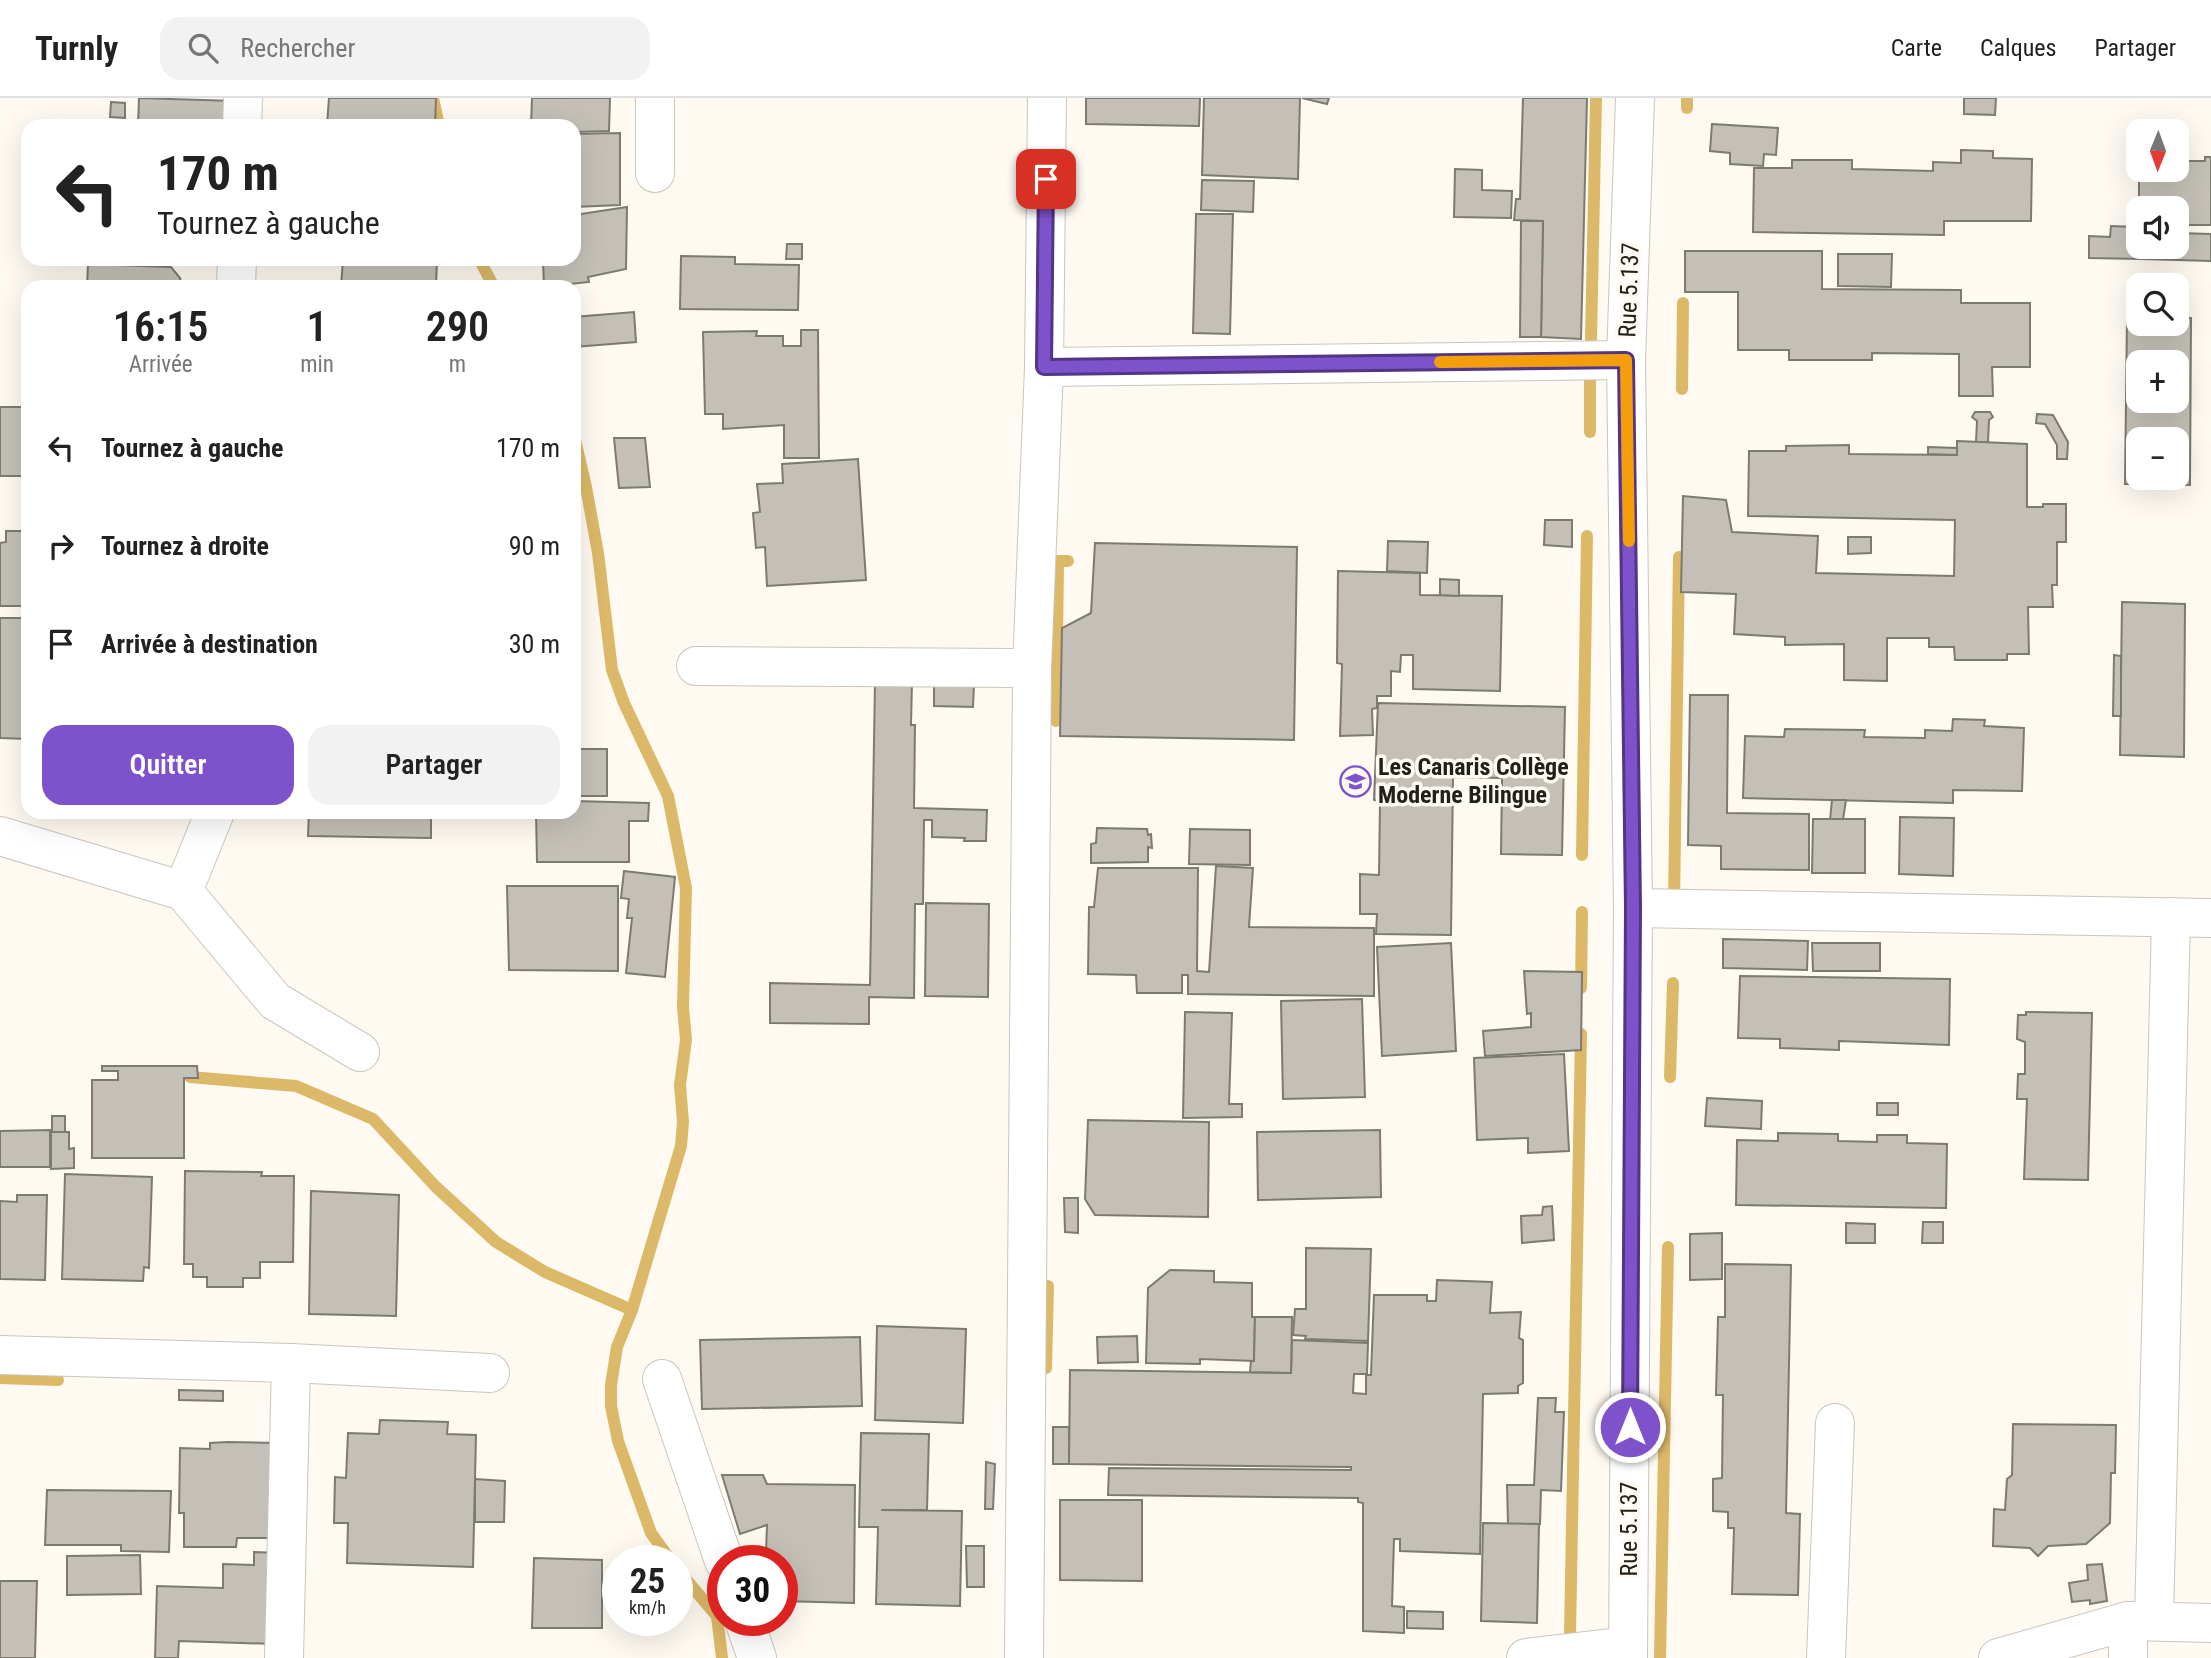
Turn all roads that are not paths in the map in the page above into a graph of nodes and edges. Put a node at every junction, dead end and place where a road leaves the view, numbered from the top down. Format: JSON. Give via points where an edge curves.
{"nodes":[{"id":1,"x":243,"y":98,"type":"edge"},
{"id":2,"x":655,"y":98,"type":"edge"},
{"id":3,"x":1047,"y":98,"type":"edge"},
{"id":4,"x":1635,"y":98,"type":"edge"},
{"id":5,"x":242,"y":119,"type":"edge"},
{"id":6,"x":655,"y":173,"type":"dead end"},
{"id":7,"x":1626,"y":360,"type":"junction"},
{"id":8,"x":1044,"y":367,"type":"junction"},
{"id":9,"x":696,"y":666,"type":"dead end"},
{"id":10,"x":1032,"y":668,"type":"junction"},
{"id":11,"x":212,"y":819,"type":"edge"},
{"id":12,"x":0,"y":836,"type":"edge"},
{"id":13,"x":183,"y":891,"type":"junction"},
{"id":14,"x":1633,"y":908,"type":"junction"},
{"id":15,"x":2171,"y":917,"type":"junction"},
{"id":16,"x":2211,"y":918,"type":"edge"},
{"id":17,"x":360,"y":1052,"type":"dead end"},
{"id":18,"x":0,"y":1354,"type":"edge"},
{"id":19,"x":291,"y":1363,"type":"junction"},
{"id":20,"x":490,"y":1373,"type":"dead end"},
{"id":21,"x":662,"y":1379,"type":"dead end"},
{"id":22,"x":1835,"y":1423,"type":"dead end"},
{"id":23,"x":719,"y":1545,"type":"edge"},
{"id":24,"x":2208,"y":1619,"type":"edge"},
{"id":25,"x":2141,"y":1621,"type":"junction"},
{"id":26,"x":749,"y":1636,"type":"edge"},
{"id":27,"x":1628,"y":1652,"type":"edge"},
{"id":28,"x":284,"y":1658,"type":"edge"},
{"id":29,"x":757,"y":1658,"type":"edge"},
{"id":30,"x":1024,"y":1658,"type":"edge"},
{"id":31,"x":1526,"y":1658,"type":"edge"},
{"id":32,"x":1826,"y":1658,"type":"edge"},
{"id":33,"x":1998,"y":1658,"type":"edge"},
{"id":34,"x":2128,"y":1658,"type":"edge"}],
"edges":[{"from":1,"to":5,"type":"street"},
{"from":2,"to":6,"type":"street"},
{"from":3,"to":8,"type":"street"},
{"from":4,"to":7,"type":"street","name":"Rue 5.137"},
{"from":7,"to":8,"type":"street"},
{"from":7,"to":14,"type":"street","name":"Rue 5.137"},
{"from":8,"to":10,"type":"street"},
{"from":9,"to":10,"type":"street"},
{"from":10,"to":30,"type":"street"},
{"from":11,"to":13,"type":"street"},
{"from":12,"to":13,"type":"street"},
{"from":13,"to":17,"type":"street","via":[[275,1001]]},
{"from":14,"to":15,"type":"street"},
{"from":14,"to":27,"type":"street","name":"Rue 5.137"},
{"from":15,"to":16,"type":"street"},
{"from":15,"to":25,"type":"street"},
{"from":18,"to":19,"type":"street"},
{"from":19,"to":20,"type":"street"},
{"from":19,"to":28,"type":"street"},
{"from":21,"to":23,"type":"street"},
{"from":22,"to":32,"type":"street"},
{"from":24,"to":25,"type":"street"},
{"from":25,"to":33,"type":"street"},
{"from":25,"to":34,"type":"street"},
{"from":26,"to":29,"type":"street"},
{"from":27,"to":31,"type":"street"}]}
